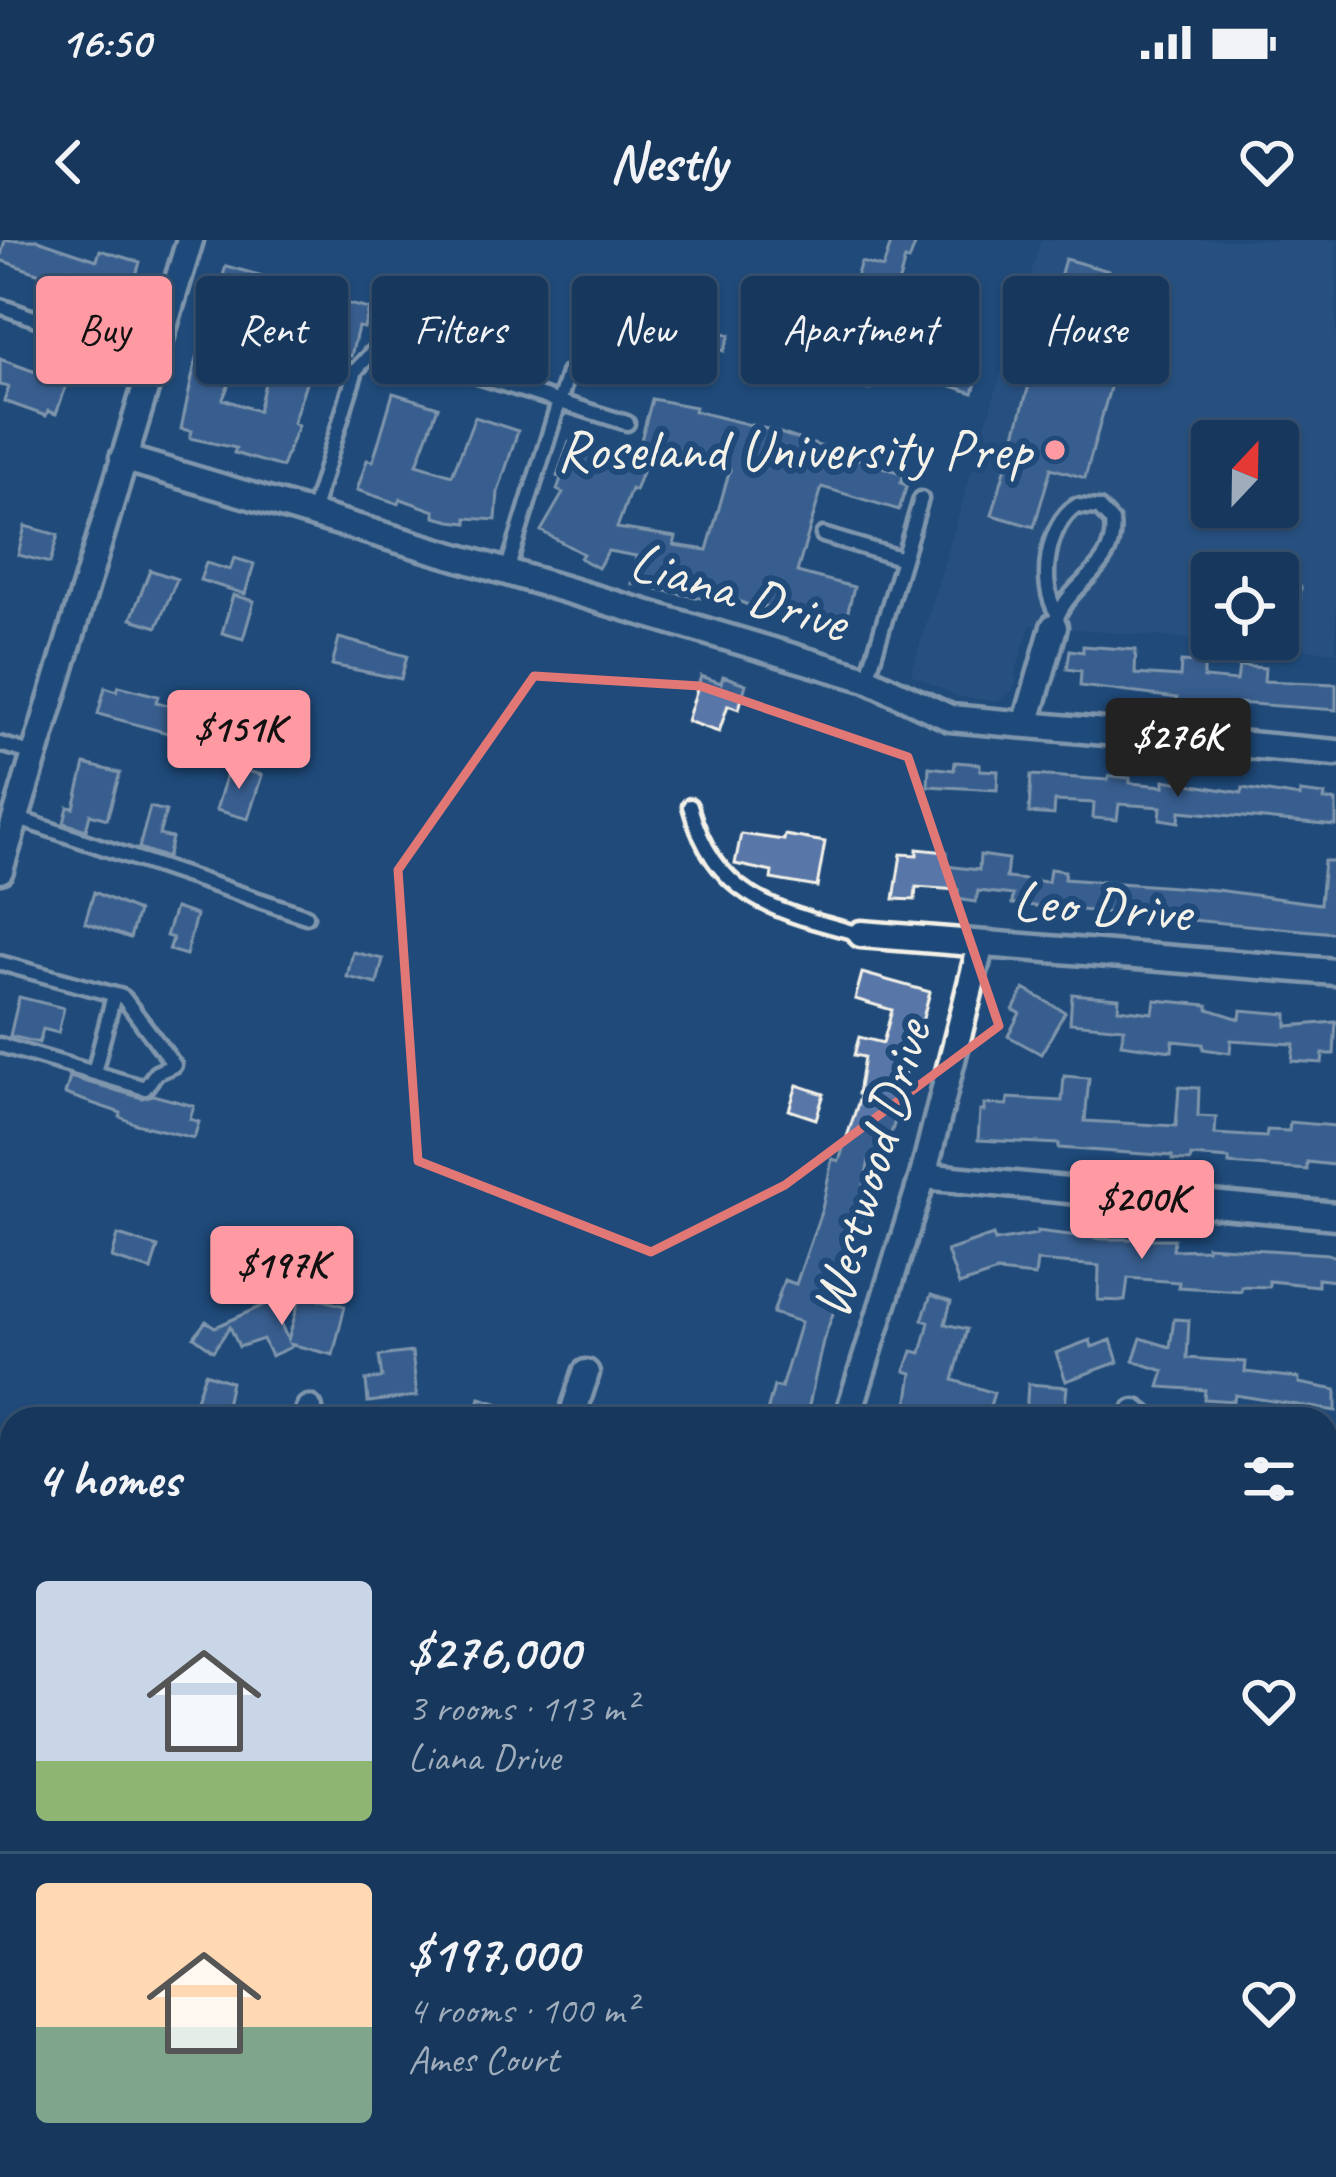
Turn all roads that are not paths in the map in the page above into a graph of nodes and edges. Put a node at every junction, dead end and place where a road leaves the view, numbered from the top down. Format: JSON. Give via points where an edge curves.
{"nodes":[{"id":1,"x":190,"y":240,"type":"edge"},
{"id":2,"x":172,"y":295,"type":"edge"},
{"id":3,"x":0,"y":306,"type":"edge"},
{"id":4,"x":36,"y":319,"type":"edge"},
{"id":5,"x":568,"y":373,"type":"dead end"},
{"id":6,"x":144,"y":384,"type":"edge"},
{"id":7,"x":559,"y":403,"type":"junction"},
{"id":8,"x":627,"y":423,"type":"dead end"},
{"id":9,"x":123,"y":458,"type":"junction"},
{"id":10,"x":921,"y":499,"type":"dead end"},
{"id":11,"x":312,"y":513,"type":"junction"},
{"id":12,"x":823,"y":535,"type":"dead end"},
{"id":13,"x":903,"y":559,"type":"junction"},
{"id":14,"x":507,"y":571,"type":"junction"},
{"id":15,"x":1055,"y":620,"type":"junction"},
{"id":16,"x":867,"y":680,"type":"junction"},
{"id":17,"x":1026,"y":725,"type":"junction"},
{"id":18,"x":0,"y":744,"type":"edge"},
{"id":19,"x":1336,"y":753,"type":"edge"},
{"id":20,"x":35,"y":754,"type":"junction"},
{"id":21,"x":690,"y":806,"type":"dead end"},
{"id":22,"x":16,"y":818,"type":"junction"},
{"id":23,"x":0,"y":870,"type":"edge"},
{"id":24,"x":306,"y":916,"type":"dead end"},
{"id":25,"x":861,"y":934,"type":"joint"},
{"id":26,"x":981,"y":944,"type":"junction"},
{"id":27,"x":0,"y":963,"type":"edge"},
{"id":28,"x":1336,"y":972,"type":"edge"},
{"id":29,"x":114,"y":995,"type":"junction"},
{"id":30,"x":0,"y":1045,"type":"edge"},
{"id":31,"x":94,"y":1073,"type":"junction"},
{"id":32,"x":922,"y":1176,"type":"junction"},
{"id":33,"x":1336,"y":1216,"type":"edge"},
{"id":34,"x":586,"y":1373,"type":"dead end"},
{"id":35,"x":575,"y":1407,"type":"edge"},
{"id":36,"x":852,"y":1407,"type":"edge"}],
"edges":[{"from":1,"to":2,"type":"street"},
{"from":3,"to":4,"type":"lane"},
{"from":5,"to":7,"type":"lane"},
{"from":6,"to":9,"type":"street"},
{"from":7,"to":8,"type":"lane"},
{"from":7,"to":11,"type":"lane","via":[[379,345],[356,370]]},
{"from":7,"to":14,"type":"lane"},
{"from":9,"to":11,"type":"street","name":"Liana Drive"},
{"from":9,"to":20,"type":"street"},
{"from":10,"to":13,"type":"lane"},
{"from":11,"to":14,"type":"street","name":"Liana Drive"},
{"from":12,"to":13,"type":"lane"},
{"from":13,"to":16,"type":"lane"},
{"from":14,"to":16,"type":"street","name":"Liana Drive"},
{"from":15,"to":15,"type":"lane","via":[[1110,547],[1112,522],[1099,508],[1076,506],[1059,524],[1044,580]]},
{"from":15,"to":17,"type":"street"},
{"from":16,"to":17,"type":"street","name":"Liana Drive","via":[[950,718]]},
{"from":17,"to":19,"type":"street","name":"Liana Drive"},
{"from":18,"to":20,"type":"lane"},
{"from":20,"to":22,"type":"street"},
{"from":21,"to":25,"type":"lane","via":[[700,842],[732,883],[764,904]]},
{"from":22,"to":23,"type":"street"},
{"from":22,"to":24,"type":"lane"},
{"from":25,"to":26,"type":"street","name":"Leo Drive"},
{"from":26,"to":28,"type":"street","name":"Leo Drive"},
{"from":26,"to":32,"type":"street","name":"Westwood Drive"},
{"from":27,"to":29,"type":"lane"},
{"from":29,"to":31,"type":"lane"},
{"from":29,"to":31,"type":"lane","via":[[174,1065],[145,1088]]},
{"from":30,"to":31,"type":"lane"},
{"from":32,"to":33,"type":"street"},
{"from":32,"to":36,"type":"street","name":"Westwood Drive"},
{"from":34,"to":35,"type":"street"}]}
